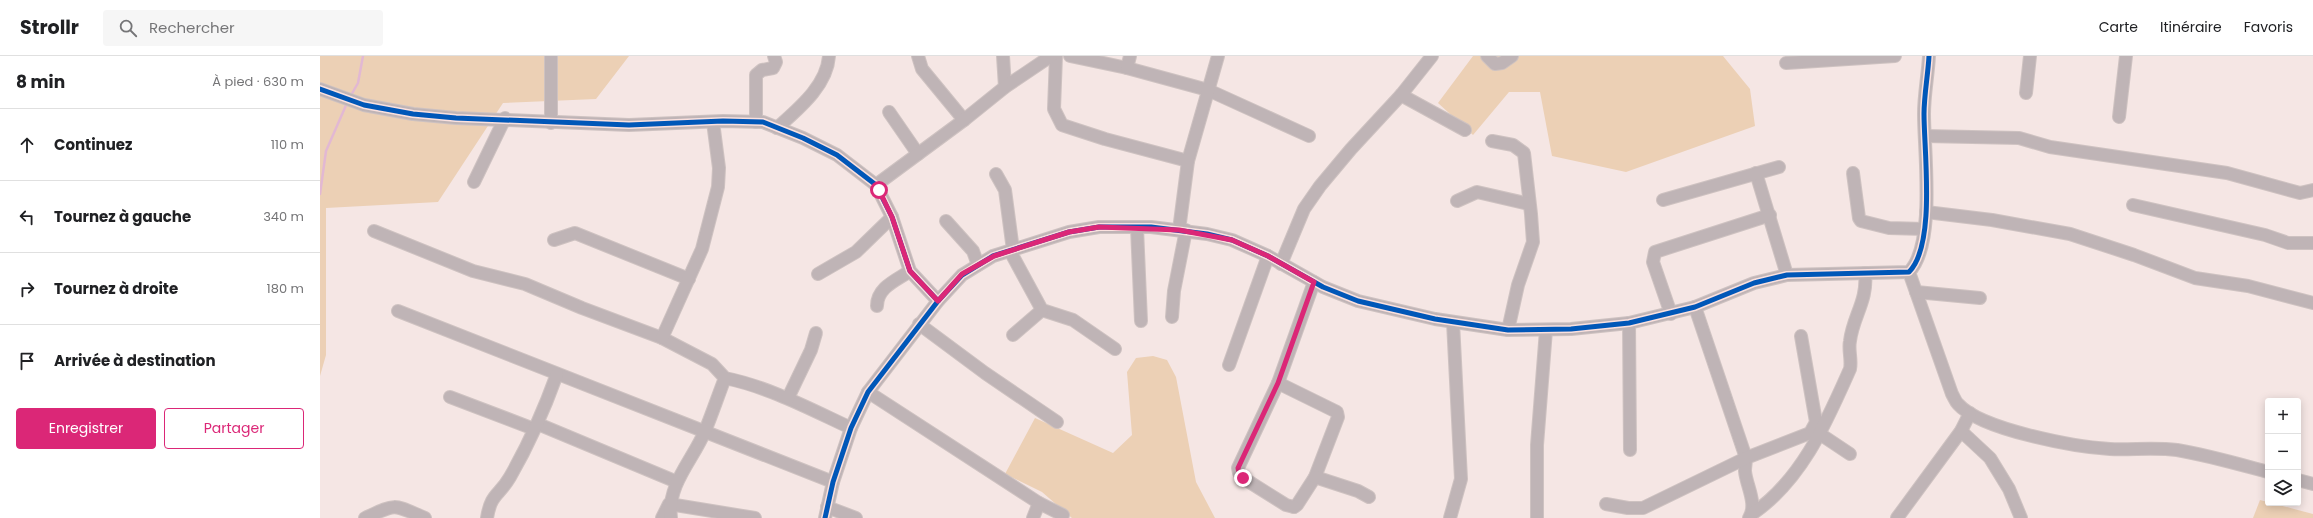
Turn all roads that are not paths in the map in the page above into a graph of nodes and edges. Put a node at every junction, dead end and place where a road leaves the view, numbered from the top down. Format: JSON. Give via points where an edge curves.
{"nodes":[{"id":1,"x":551,"y":56,"type":"edge"},
{"id":2,"x":774,"y":56,"type":"edge"},
{"id":3,"x":829,"y":56,"type":"edge"},
{"id":4,"x":1003,"y":56,"type":"edge"},
{"id":5,"x":1051,"y":56,"type":"edge"},
{"id":6,"x":1056,"y":56,"type":"edge"},
{"id":7,"x":1070,"y":56,"type":"edge"},
{"id":8,"x":1130,"y":56,"type":"edge"},
{"id":9,"x":1218,"y":56,"type":"edge"},
{"id":10,"x":1432,"y":56,"type":"edge"},
{"id":11,"x":1486,"y":56,"type":"edge"},
{"id":12,"x":1512,"y":56,"type":"edge"},
{"id":13,"x":1889,"y":56,"type":"edge"},
{"id":14,"x":1929,"y":56,"type":"edge"},
{"id":15,"x":2030,"y":56,"type":"edge"},
{"id":16,"x":2126,"y":56,"type":"edge"},
{"id":17,"x":917,"y":57,"type":"edge"},
{"id":18,"x":1786,"y":63,"type":"dead end"},
{"id":19,"x":1127,"y":68,"type":"junction"},
{"id":20,"x":1005,"y":87,"type":"junction"},
{"id":21,"x":320,"y":89,"type":"edge"},
{"id":22,"x":1208,"y":90,"type":"junction"},
{"id":23,"x":2026,"y":93,"type":"dead end"},
{"id":24,"x":1401,"y":95,"type":"junction"},
{"id":25,"x":889,"y":112,"type":"dead end"},
{"id":26,"x":2119,"y":117,"type":"dead end"},
{"id":27,"x":505,"y":118,"type":"junction"},
{"id":28,"x":964,"y":120,"type":"junction"},
{"id":29,"x":713,"y":122,"type":"junction"},
{"id":30,"x":756,"y":122,"type":"junction"},
{"id":31,"x":551,"y":123,"type":"junction"},
{"id":32,"x":777,"y":128,"type":"junction"},
{"id":33,"x":1465,"y":130,"type":"dead end"},
{"id":34,"x":1309,"y":136,"type":"dead end"},
{"id":35,"x":1925,"y":136,"type":"junction"},
{"id":36,"x":1492,"y":141,"type":"dead end"},
{"id":37,"x":918,"y":154,"type":"junction"},
{"id":38,"x":1188,"y":161,"type":"junction"},
{"id":39,"x":1779,"y":167,"type":"dead end"},
{"id":40,"x":1756,"y":173,"type":"junction"},
{"id":41,"x":1853,"y":173,"type":"dead end"},
{"id":42,"x":996,"y":174,"type":"dead end"},
{"id":43,"x":474,"y":182,"type":"dead end"},
{"id":44,"x":876,"y":185,"type":"junction"},
{"id":45,"x":2313,"y":190,"type":"edge"},
{"id":46,"x":1663,"y":200,"type":"dead end"},
{"id":47,"x":1457,"y":201,"type":"dead end"},
{"id":48,"x":1529,"y":204,"type":"junction"},
{"id":49,"x":2133,"y":205,"type":"dead end"},
{"id":50,"x":1926,"y":212,"type":"junction"},
{"id":51,"x":1770,"y":215,"type":"junction"},
{"id":52,"x":892,"y":217,"type":"junction"},
{"id":53,"x":946,"y":221,"type":"dead end"},
{"id":54,"x":1137,"y":228,"type":"junction"},
{"id":55,"x":1924,"y":229,"type":"junction"},
{"id":56,"x":1183,"y":230,"type":"junction"},
{"id":57,"x":374,"y":231,"type":"dead end"},
{"id":58,"x":554,"y":240,"type":"dead end"},
{"id":59,"x":2313,"y":243,"type":"edge"},
{"id":60,"x":1011,"y":250,"type":"junction"},
{"id":61,"x":1268,"y":256,"type":"junction"},
{"id":62,"x":1281,"y":264,"type":"junction"},
{"id":63,"x":978,"y":265,"type":"junction"},
{"id":64,"x":910,"y":271,"type":"junction"},
{"id":65,"x":1909,"y":272,"type":"junction"},
{"id":66,"x":1865,"y":273,"type":"junction"},
{"id":67,"x":818,"y":274,"type":"dead end"},
{"id":68,"x":1787,"y":274,"type":"junction"},
{"id":69,"x":688,"y":279,"type":"junction"},
{"id":70,"x":1314,"y":282,"type":"junction"},
{"id":71,"x":1916,"y":292,"type":"junction"},
{"id":72,"x":1980,"y":298,"type":"dead end"},
{"id":73,"x":938,"y":301,"type":"junction"},
{"id":74,"x":2313,"y":303,"type":"edge"},
{"id":75,"x":877,"y":306,"type":"dead end"},
{"id":76,"x":1695,"y":307,"type":"junction"},
{"id":77,"x":1042,"y":310,"type":"junction"},
{"id":78,"x":398,"y":311,"type":"dead end"},
{"id":79,"x":1671,"y":314,"type":"junction"},
{"id":80,"x":1172,"y":317,"type":"dead end"},
{"id":81,"x":1141,"y":321,"type":"dead end"},
{"id":82,"x":1453,"y":322,"type":"junction"},
{"id":83,"x":1629,"y":323,"type":"junction"},
{"id":84,"x":919,"y":324,"type":"junction"},
{"id":85,"x":1508,"y":330,"type":"junction"},
{"id":86,"x":1546,"y":330,"type":"junction"},
{"id":87,"x":816,"y":333,"type":"dead end"},
{"id":88,"x":1013,"y":335,"type":"dead end"},
{"id":89,"x":1801,"y":336,"type":"dead end"},
{"id":90,"x":662,"y":338,"type":"junction"},
{"id":91,"x":1115,"y":349,"type":"dead end"},
{"id":92,"x":1229,"y":365,"type":"dead end"},
{"id":93,"x":557,"y":374,"type":"junction"},
{"id":94,"x":725,"y":378,"type":"junction"},
{"id":95,"x":1278,"y":383,"type":"junction"},
{"id":96,"x":868,"y":392,"type":"junction"},
{"id":97,"x":450,"y":397,"type":"dead end"},
{"id":98,"x":788,"y":398,"type":"junction"},
{"id":99,"x":1970,"y":413,"type":"junction"},
{"id":100,"x":1057,"y":422,"type":"dead end"},
{"id":101,"x":536,"y":426,"type":"junction"},
{"id":102,"x":851,"y":428,"type":"junction"},
{"id":103,"x":1818,"y":431,"type":"junction"},
{"id":104,"x":1961,"y":431,"type":"junction"},
{"id":105,"x":705,"y":432,"type":"junction"},
{"id":106,"x":1630,"y":450,"type":"dead end"},
{"id":107,"x":1850,"y":454,"type":"dead end"},
{"id":108,"x":1746,"y":458,"type":"junction"},
{"id":109,"x":2265,"y":471,"type":"edge"},
{"id":110,"x":1315,"y":477,"type":"junction"},
{"id":111,"x":2301,"y":481,"type":"edge"},
{"id":112,"x":677,"y":482,"type":"junction"},
{"id":113,"x":833,"y":482,"type":"junction"},
{"id":114,"x":2313,"y":484,"type":"edge"},
{"id":115,"x":1369,"y":497,"type":"dead end"},
{"id":116,"x":1039,"y":503,"type":"junction"},
{"id":117,"x":669,"y":504,"type":"junction"},
{"id":118,"x":1606,"y":504,"type":"dead end"},
{"id":119,"x":826,"y":512,"type":"edge"},
{"id":120,"x":1295,"y":512,"type":"edge"},
{"id":121,"x":1063,"y":515,"type":"dead end"},
{"id":122,"x":1750,"y":516,"type":"edge"},
{"id":123,"x":364,"y":518,"type":"edge"},
{"id":124,"x":425,"y":518,"type":"edge"},
{"id":125,"x":487,"y":518,"type":"edge"},
{"id":126,"x":662,"y":518,"type":"edge"},
{"id":127,"x":671,"y":518,"type":"edge"},
{"id":128,"x":755,"y":518,"type":"edge"},
{"id":129,"x":856,"y":518,"type":"edge"},
{"id":130,"x":1033,"y":518,"type":"edge"},
{"id":131,"x":1450,"y":518,"type":"edge"},
{"id":132,"x":1537,"y":518,"type":"edge"},
{"id":133,"x":1897,"y":518,"type":"edge"},
{"id":134,"x":2021,"y":518,"type":"edge"}],
"edges":[{"from":1,"to":31,"type":"street"},
{"from":2,"to":30,"type":"street","via":[[776,62],[773,68],[762,70],[756,75]]},
{"from":3,"to":32,"type":"street","via":[[828,69],[819,83],[798,109]]},
{"from":4,"to":20,"type":"street"},
{"from":5,"to":20,"type":"street"},
{"from":6,"to":38,"type":"street","via":[[1054,109],[1062,125]]},
{"from":7,"to":19,"type":"street"},
{"from":8,"to":19,"type":"street"},
{"from":9,"to":22,"type":"street"},
{"from":10,"to":24,"type":"street"},
{"from":11,"to":12,"type":"street","via":[[1494,64],[1502,63]]},
{"from":13,"to":18,"type":"street"},
{"from":14,"to":35,"type":"street","via":[[1924,113]]},
{"from":15,"to":23,"type":"street"},
{"from":16,"to":26,"type":"street"},
{"from":17,"to":28,"type":"street","via":[[922,69]]},
{"from":19,"to":22,"type":"street"},
{"from":20,"to":28,"type":"street"},
{"from":21,"to":27,"type":"street","via":[[364,105],[413,114],[456,118]]},
{"from":22,"to":34,"type":"street"},
{"from":22,"to":38,"type":"street"},
{"from":24,"to":33,"type":"street"},
{"from":24,"to":62,"type":"street","via":[[1350,149],[1304,209]]},
{"from":25,"to":37,"type":"street"},
{"from":27,"to":31,"type":"street"},
{"from":27,"to":43,"type":"street"},
{"from":28,"to":37,"type":"street"},
{"from":29,"to":30,"type":"street"},
{"from":29,"to":31,"type":"street","via":[[629,125]]},
{"from":29,"to":69,"type":"street","via":[[719,168],[718,186],[702,250]]},
{"from":30,"to":32,"type":"street"},
{"from":32,"to":44,"type":"street","via":[[837,155]]},
{"from":35,"to":45,"type":"street","via":[[2019,138],[2058,148],[2227,173],[2300,193]]},
{"from":35,"to":50,"type":"street"},
{"from":36,"to":48,"type":"street","via":[[1513,145],[1524,153]]},
{"from":37,"to":44,"type":"street"},
{"from":38,"to":56,"type":"street"},
{"from":39,"to":40,"type":"street"},
{"from":40,"to":46,"type":"street"},
{"from":40,"to":51,"type":"street"},
{"from":41,"to":55,"type":"street","via":[[1858,218],[1861,221],[1889,228]]},
{"from":42,"to":60,"type":"street","via":[[1007,197]]},
{"from":44,"to":52,"type":"street"},
{"from":47,"to":48,"type":"street","via":[[1477,192]]},
{"from":48,"to":85,"type":"street","via":[[1533,242],[1518,285]]},
{"from":49,"to":59,"type":"street","via":[[2264,235],[2288,243]]},
{"from":50,"to":55,"type":"street"},
{"from":50,"to":74,"type":"street","via":[[1992,220],[2070,234],[2195,278],[2248,286]]},
{"from":51,"to":68,"type":"street"},
{"from":51,"to":79,"type":"street","via":[[1655,252],[1653,262]]},
{"from":52,"to":64,"type":"street"},
{"from":52,"to":67,"type":"street","via":[[856,252]]},
{"from":53,"to":63,"type":"street","via":[[973,252]]},
{"from":54,"to":56,"type":"street"},
{"from":54,"to":60,"type":"street","via":[[1099,227],[1069,232]]},
{"from":54,"to":81,"type":"street"},
{"from":55,"to":65,"type":"street","via":[[1917,264]]},
{"from":56,"to":61,"type":"street","via":[[1232,240]]},
{"from":56,"to":80,"type":"street"},
{"from":57,"to":90,"type":"street","via":[[473,271],[525,284]]},
{"from":58,"to":69,"type":"street","via":[[575,233]]},
{"from":60,"to":63,"type":"street"},
{"from":60,"to":77,"type":"street"},
{"from":61,"to":62,"type":"street"},
{"from":61,"to":92,"type":"street"},
{"from":62,"to":70,"type":"street"},
{"from":63,"to":73,"type":"street","via":[[962,274]]},
{"from":64,"to":73,"type":"street"},
{"from":64,"to":75,"type":"street","via":[[881,291]]},
{"from":65,"to":66,"type":"street"},
{"from":65,"to":71,"type":"street"},
{"from":66,"to":68,"type":"street"},
{"from":66,"to":103,"type":"street","via":[[1865,294],[1849,342],[1852,359],[1850,369]]},
{"from":68,"to":76,"type":"street","via":[[1754,283]]},
{"from":69,"to":90,"type":"street"},
{"from":70,"to":82,"type":"street","via":[[1358,301]]},
{"from":70,"to":95,"type":"street"},
{"from":71,"to":72,"type":"street"},
{"from":71,"to":99,"type":"street","via":[[1952,394],[1958,404]]},
{"from":73,"to":84,"type":"street"},
{"from":76,"to":79,"type":"street"},
{"from":76,"to":108,"type":"street"},
{"from":77,"to":88,"type":"street"},
{"from":77,"to":91,"type":"street","via":[[1073,320]]},
{"from":78,"to":93,"type":"street"},
{"from":79,"to":83,"type":"street"},
{"from":82,"to":85,"type":"street"},
{"from":82,"to":131,"type":"street","via":[[1461,479]]},
{"from":83,"to":86,"type":"street"},
{"from":83,"to":106,"type":"street"},
{"from":84,"to":96,"type":"street"},
{"from":84,"to":100,"type":"street"},
{"from":85,"to":86,"type":"street"},
{"from":86,"to":132,"type":"street","via":[[1538,445]]},
{"from":87,"to":98,"type":"street","via":[[811,350]]},
{"from":89,"to":103,"type":"street"},
{"from":90,"to":94,"type":"street","via":[[712,364]]},
{"from":93,"to":101,"type":"street"},
{"from":93,"to":105,"type":"street"},
{"from":94,"to":98,"type":"street","via":[[738,380]]},
{"from":94,"to":105,"type":"street"},
{"from":95,"to":110,"type":"street","via":[[1336,412],[1337,423]]},
{"from":95,"to":120,"type":"street","via":[[1238,468],[1239,473]]},
{"from":96,"to":102,"type":"street"},
{"from":96,"to":116,"type":"street"},
{"from":97,"to":101,"type":"street"},
{"from":98,"to":102,"type":"street"},
{"from":99,"to":104,"type":"street"},
{"from":99,"to":109,"type":"street","via":[[2026,436],[2111,449],[2135,447],[2177,450]]},
{"from":101,"to":112,"type":"street"},
{"from":101,"to":125,"type":"street","via":[[509,478],[493,496]]},
{"from":102,"to":113,"type":"street"},
{"from":103,"to":107,"type":"street"},
{"from":103,"to":108,"type":"street"},
{"from":103,"to":122,"type":"street","via":[[1798,468],[1764,506]]},
{"from":104,"to":133,"type":"street"},
{"from":104,"to":134,"type":"street","via":[[1990,458],[2009,489]]},
{"from":105,"to":112,"type":"street"},
{"from":105,"to":113,"type":"street"},
{"from":108,"to":118,"type":"street","via":[[1643,508]]},
{"from":108,"to":122,"type":"street","via":[[1745,471],[1752,503]]},
{"from":110,"to":115,"type":"street"},
{"from":110,"to":120,"type":"street"},
{"from":111,"to":114,"type":"street"},
{"from":112,"to":117,"type":"street"},
{"from":113,"to":119,"type":"street"},
{"from":116,"to":121,"type":"street"},
{"from":116,"to":130,"type":"street"},
{"from":117,"to":126,"type":"street"},
{"from":117,"to":127,"type":"street"},
{"from":117,"to":128,"type":"street"},
{"from":119,"to":129,"type":"street"},
{"from":123,"to":124,"type":"street","via":[[392,506]]}]}
